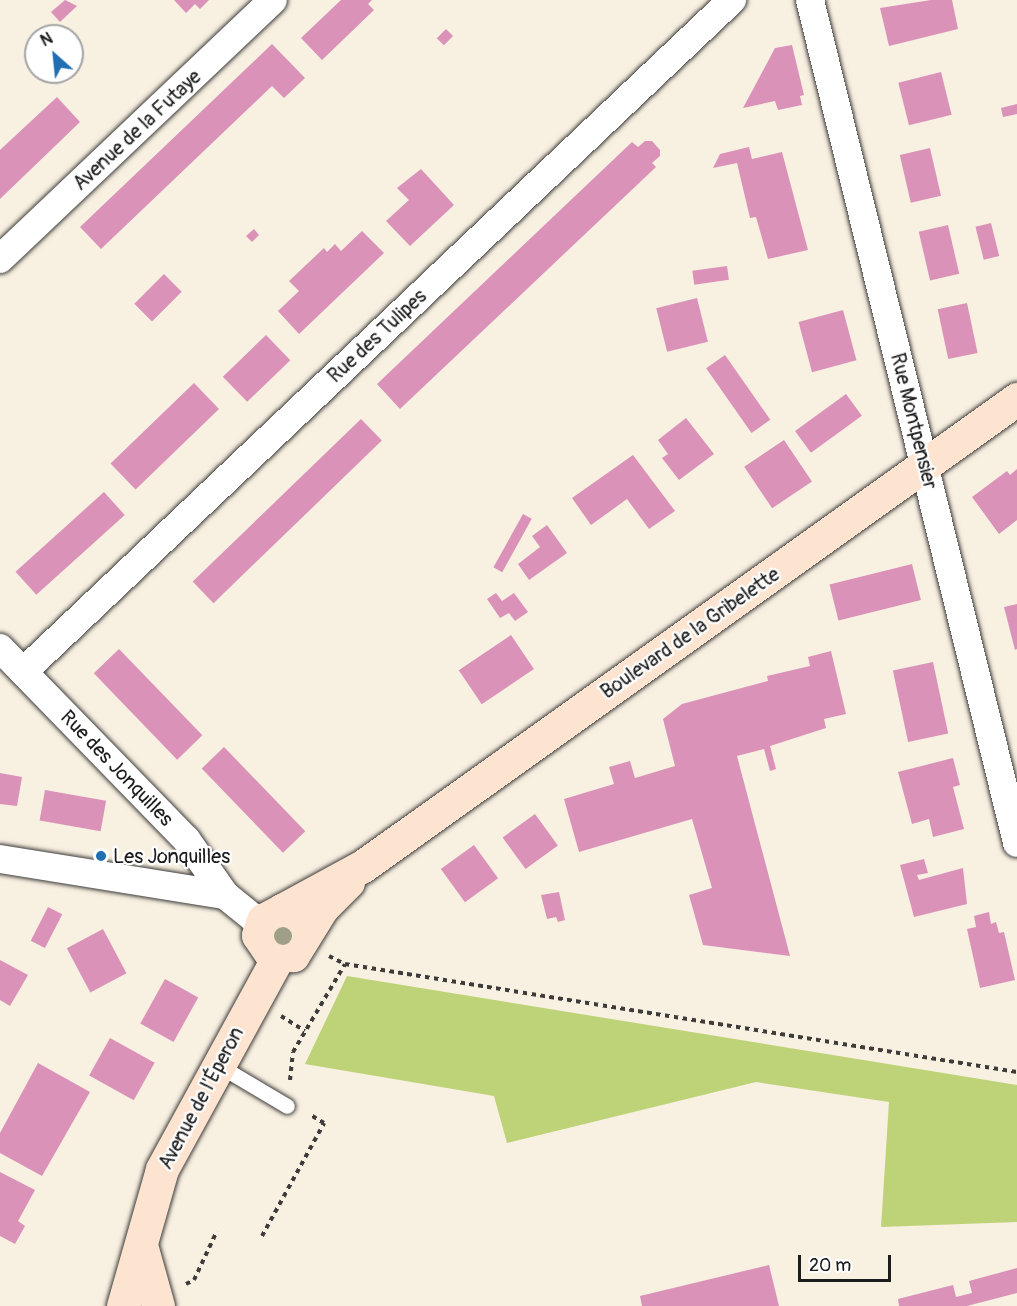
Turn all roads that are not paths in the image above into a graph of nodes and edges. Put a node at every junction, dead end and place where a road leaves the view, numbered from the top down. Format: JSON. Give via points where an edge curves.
{"nodes":[{"id":1,"x":273,"y":0,"type":"edge"},
{"id":2,"x":732,"y":0,"type":"edge"},
{"id":3,"x":810,"y":0,"type":"edge"},
{"id":4,"x":0,"y":259,"type":"edge"},
{"id":5,"x":1017,"y":399,"type":"edge"},
{"id":6,"x":925,"y":465,"type":"junction"},
{"id":7,"x":0,"y":648,"type":"edge"},
{"id":8,"x":23,"y":672,"type":"junction"},
{"id":9,"x":1017,"y":843,"type":"edge"},
{"id":10,"x":0,"y":859,"type":"edge"},
{"id":11,"x":363,"y":866,"type":"junction"},
{"id":12,"x":225,"y":895,"type":"junction"},
{"id":13,"x":272,"y":915,"type":"junction"},
{"id":14,"x":296,"y":944,"type":"junction"},
{"id":15,"x":218,"y":1065,"type":"junction"},
{"id":16,"x":287,"y":1106,"type":"road end"},
{"id":17,"x":141,"y":1245,"type":"junction"},
{"id":18,"x":157,"y":1303,"type":"edge"},
{"id":19,"x":123,"y":1306,"type":"edge"}],
"edges":[{"from":1,"to":4,"type":"street","name":"Avenue de la Futaye"},
{"from":2,"to":8,"type":"street","name":"Rue des Tulipes"},
{"from":3,"to":6,"type":"street","name":"Rue Montpensier"},
{"from":5,"to":6,"type":"main road","name":"Boulevard de la Gribelette"},
{"from":6,"to":9,"type":"street","name":"Rue Montpensier"},
{"from":6,"to":11,"type":"main road","name":"Boulevard de la Gribelette"},
{"from":7,"to":8,"type":"street","name":"Rue des Jonquilles"},
{"from":8,"to":12,"type":"street","name":"Rue des Jonquilles","via":[[186,839]]},
{"from":10,"to":12,"type":"street"},
{"from":11,"to":13,"type":"main road","name":"Boulevard de la Gribelette"},
{"from":11,"to":14,"type":"main road","name":"Boulevard de la Gribelette"},
{"from":12,"to":13,"type":"street","via":[[253,918]]},
{"from":13,"to":14,"type":"main road","via":[[298,916]]},
{"from":13,"to":14,"type":"main road","via":[[260,943]]},
{"from":14,"to":15,"type":"main road","name":"Avenue de l'Éperon"},
{"from":15,"to":16,"type":"lane"},
{"from":15,"to":17,"type":"main road","name":"Avenue de l'Éperon","via":[[162,1170]]},
{"from":17,"to":18,"type":"main road"},
{"from":17,"to":19,"type":"main road","name":"Avenue de l'Éperon"}]}
